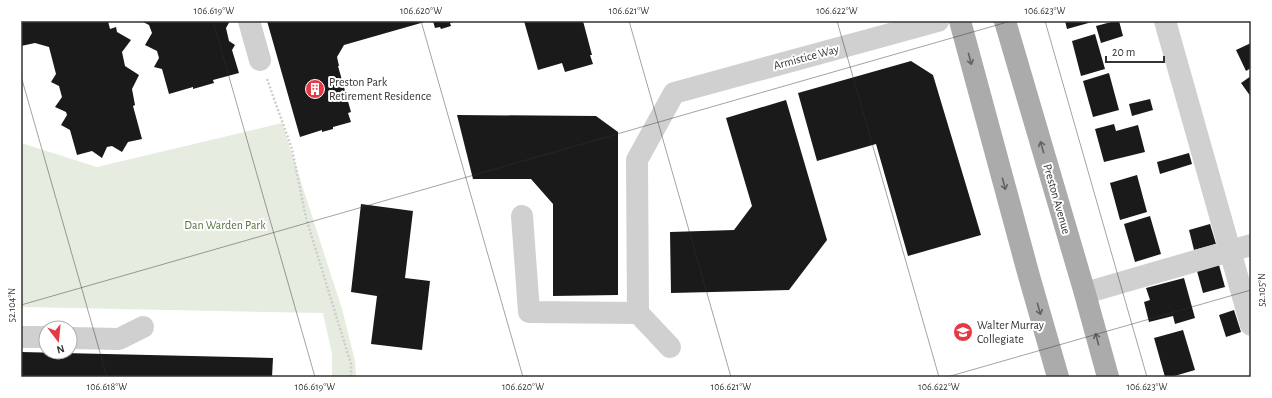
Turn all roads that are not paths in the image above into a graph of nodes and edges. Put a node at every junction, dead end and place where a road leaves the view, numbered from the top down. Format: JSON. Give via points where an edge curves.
{"nodes":[{"id":1,"x":250,"y":21,"type":"edge"},
{"id":2,"x":938,"y":21,"type":"edge"},
{"id":3,"x":960,"y":21,"type":"edge"},
{"id":4,"x":1005,"y":21,"type":"edge"},
{"id":5,"x":1165,"y":21,"type":"edge"},
{"id":6,"x":260,"y":60,"type":"road end"},
{"id":7,"x":522,"y":216,"type":"dead end"},
{"id":8,"x":1251,"y":245,"type":"edge"},
{"id":9,"x":1230,"y":251,"type":"junction"},
{"id":10,"x":1085,"y":293,"type":"junction"},
{"id":11,"x":638,"y":313,"type":"junction"},
{"id":12,"x":1251,"y":324,"type":"edge"},
{"id":13,"x":143,"y":327,"type":"dead end"},
{"id":14,"x":21,"y":337,"type":"edge"},
{"id":15,"x":38,"y":337,"type":"edge"},
{"id":16,"x":78,"y":338,"type":"edge"},
{"id":17,"x":670,"y":346,"type":"dead end"},
{"id":18,"x":1058,"y":377,"type":"edge"},
{"id":19,"x":1108,"y":377,"type":"edge"}],
"edges":[{"from":1,"to":6,"type":"street"},
{"from":2,"to":11,"type":"street","name":"Armistice Way","via":[[674,93],[637,160]]},
{"from":3,"to":18,"type":"main road","one_way":true},
{"from":10,"to":4,"type":"main road","name":"Preston Avenue","one_way":true},
{"from":5,"to":9,"type":"street"},
{"from":7,"to":11,"type":"street","via":[[529,312]]},
{"from":8,"to":9,"type":"street"},
{"from":9,"to":10,"type":"street"},
{"from":9,"to":12,"type":"street"},
{"from":19,"to":10,"type":"main road","name":"Preston Avenue","one_way":true},
{"from":11,"to":17,"type":"street"},
{"from":13,"to":16,"type":"street","via":[[118,339]]},
{"from":14,"to":15,"type":"street"}]}
